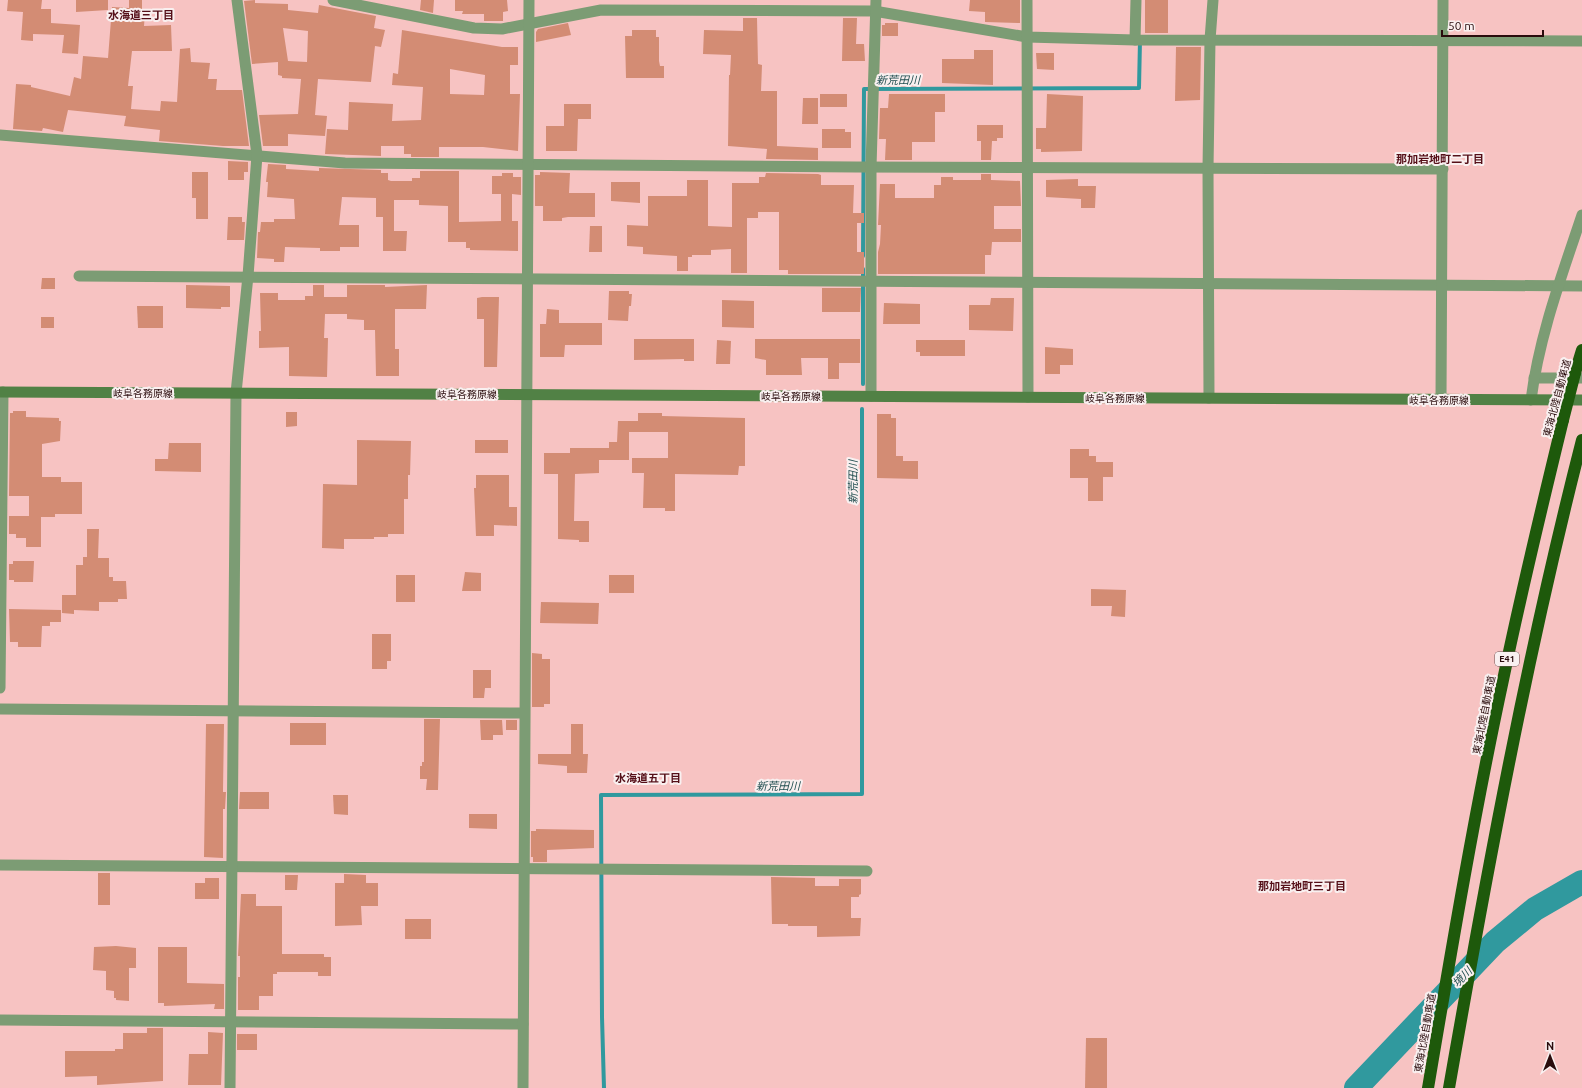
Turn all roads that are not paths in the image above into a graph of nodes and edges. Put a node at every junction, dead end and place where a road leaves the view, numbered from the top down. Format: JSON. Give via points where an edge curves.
{"nodes":[{"id":1,"x":237,"y":0,"type":"edge"},
{"id":2,"x":333,"y":0,"type":"edge"},
{"id":3,"x":528,"y":0,"type":"edge"},
{"id":4,"x":1027,"y":0,"type":"edge"},
{"id":5,"x":1136,"y":0,"type":"edge"},
{"id":6,"x":1213,"y":0,"type":"edge"},
{"id":7,"x":1443,"y":0,"type":"edge"},
{"id":8,"x":875,"y":6,"type":"edge"},
{"id":9,"x":529,"y":24,"type":"junction"},
{"id":10,"x":1027,"y":37,"type":"junction"},
{"id":11,"x":1136,"y":40,"type":"junction"},
{"id":12,"x":1210,"y":40,"type":"junction"},
{"id":13,"x":1443,"y":40,"type":"junction"},
{"id":14,"x":1582,"y":41,"type":"edge"},
{"id":15,"x":0,"y":135,"type":"edge"},
{"id":16,"x":257,"y":155,"type":"junction"},
{"id":17,"x":529,"y":165,"type":"junction"},
{"id":18,"x":871,"y":168,"type":"junction"},
{"id":19,"x":1028,"y":168,"type":"junction"},
{"id":20,"x":1208,"y":168,"type":"junction"},
{"id":21,"x":1443,"y":169,"type":"junction"},
{"id":22,"x":1582,"y":215,"type":"edge"},
{"id":23,"x":79,"y":276,"type":"dead end"},
{"id":24,"x":248,"y":276,"type":"junction"},
{"id":25,"x":528,"y":280,"type":"junction"},
{"id":26,"x":871,"y":281,"type":"junction"},
{"id":27,"x":1027,"y":282,"type":"junction"},
{"id":28,"x":1208,"y":284,"type":"junction"},
{"id":29,"x":1442,"y":285,"type":"junction"},
{"id":30,"x":1558,"y":285,"type":"junction"},
{"id":31,"x":1582,"y":286,"type":"edge"},
{"id":32,"x":1582,"y":350,"type":"edge"},
{"id":33,"x":1579,"y":375,"type":"edge"},
{"id":34,"x":1534,"y":378,"type":"junction"},
{"id":35,"x":2,"y":392,"type":"edge"},
{"id":36,"x":236,"y":393,"type":"junction"},
{"id":37,"x":528,"y":394,"type":"junction"},
{"id":38,"x":871,"y":396,"type":"junction"},
{"id":39,"x":1028,"y":397,"type":"junction"},
{"id":40,"x":1209,"y":398,"type":"junction"},
{"id":41,"x":1442,"y":400,"type":"junction"},
{"id":42,"x":1531,"y":400,"type":"junction"},
{"id":43,"x":1582,"y":400,"type":"edge"},
{"id":44,"x":1582,"y":440,"type":"edge"},
{"id":45,"x":0,"y":688,"type":"edge"},
{"id":46,"x":0,"y":708,"type":"edge"},
{"id":47,"x":232,"y":710,"type":"junction"},
{"id":48,"x":524,"y":713,"type":"junction"},
{"id":49,"x":0,"y":865,"type":"edge"},
{"id":50,"x":231,"y":866,"type":"junction"},
{"id":51,"x":524,"y":869,"type":"junction"},
{"id":52,"x":867,"y":871,"type":"dead end"},
{"id":53,"x":0,"y":1020,"type":"edge"},
{"id":54,"x":230,"y":1022,"type":"junction"},
{"id":55,"x":523,"y":1024,"type":"junction"},
{"id":56,"x":230,"y":1088,"type":"edge"},
{"id":57,"x":523,"y":1088,"type":"edge"},
{"id":58,"x":1428,"y":1088,"type":"edge"},
{"id":59,"x":1449,"y":1088,"type":"edge"}],
"edges":[{"from":1,"to":16,"type":"street"},
{"from":2,"to":9,"type":"street","via":[[474,28],[502,29]]},
{"from":3,"to":9,"type":"street"},
{"from":4,"to":10,"type":"street"},
{"from":5,"to":11,"type":"street"},
{"from":6,"to":12,"type":"street"},
{"from":7,"to":13,"type":"street"},
{"from":8,"to":9,"type":"street","via":[[600,10]]},
{"from":8,"to":10,"type":"street"},
{"from":8,"to":18,"type":"street"},
{"from":9,"to":17,"type":"street"},
{"from":10,"to":11,"type":"street"},
{"from":10,"to":19,"type":"street"},
{"from":11,"to":12,"type":"street"},
{"from":12,"to":13,"type":"street"},
{"from":12,"to":20,"type":"street"},
{"from":13,"to":14,"type":"street"},
{"from":13,"to":21,"type":"street"},
{"from":15,"to":16,"type":"street"},
{"from":16,"to":17,"type":"street","via":[[344,162]]},
{"from":16,"to":24,"type":"street"},
{"from":17,"to":18,"type":"street"},
{"from":17,"to":25,"type":"street"},
{"from":18,"to":19,"type":"street"},
{"from":18,"to":26,"type":"street"},
{"from":19,"to":20,"type":"street"},
{"from":19,"to":27,"type":"street"},
{"from":20,"to":21,"type":"street"},
{"from":20,"to":28,"type":"street"},
{"from":21,"to":29,"type":"street"},
{"from":22,"to":30,"type":"street"},
{"from":23,"to":24,"type":"street"},
{"from":24,"to":25,"type":"street"},
{"from":24,"to":36,"type":"street"},
{"from":25,"to":26,"type":"street"},
{"from":25,"to":37,"type":"street"},
{"from":26,"to":27,"type":"street"},
{"from":26,"to":38,"type":"street"},
{"from":27,"to":28,"type":"street"},
{"from":27,"to":39,"type":"street"},
{"from":28,"to":29,"type":"street"},
{"from":28,"to":40,"type":"street"},
{"from":29,"to":30,"type":"street"},
{"from":29,"to":41,"type":"street"},
{"from":30,"to":31,"type":"street"},
{"from":30,"to":34,"type":"street"},
{"from":32,"to":33,"type":"highway","name":"東海北陸自動車道","number":"E41"},
{"from":33,"to":34,"type":"street"},
{"from":33,"to":58,"type":"highway","name":"東海北陸自動車道","number":"E41","bridge":true,"via":[[1563,420],[1502,682],[1460,900]]},
{"from":34,"to":42,"type":"street"},
{"from":35,"to":36,"type":"main road","name":"岐阜各務原線"},
{"from":35,"to":45,"type":"street"},
{"from":36,"to":37,"type":"main road","name":"岐阜各務原線"},
{"from":36,"to":47,"type":"street"},
{"from":37,"to":38,"type":"main road","name":"岐阜各務原線"},
{"from":37,"to":48,"type":"street"},
{"from":38,"to":39,"type":"main road","name":"岐阜各務原線"},
{"from":39,"to":40,"type":"main road","name":"岐阜各務原線"},
{"from":40,"to":41,"type":"main road","name":"岐阜各務原線"},
{"from":41,"to":42,"type":"main road","name":"岐阜各務原線"},
{"from":42,"to":43,"type":"main road","name":"岐阜各務原線"},
{"from":44,"to":59,"type":"highway","number":"E41","via":[[1555,543],[1488,870]]},
{"from":46,"to":47,"type":"street"},
{"from":47,"to":48,"type":"street"},
{"from":47,"to":50,"type":"street"},
{"from":48,"to":51,"type":"street"},
{"from":49,"to":50,"type":"street"},
{"from":50,"to":51,"type":"street"},
{"from":50,"to":54,"type":"street"},
{"from":51,"to":52,"type":"street"},
{"from":51,"to":55,"type":"street"},
{"from":53,"to":54,"type":"street"},
{"from":54,"to":55,"type":"street"},
{"from":54,"to":56,"type":"street"},
{"from":55,"to":57,"type":"street"}]}
